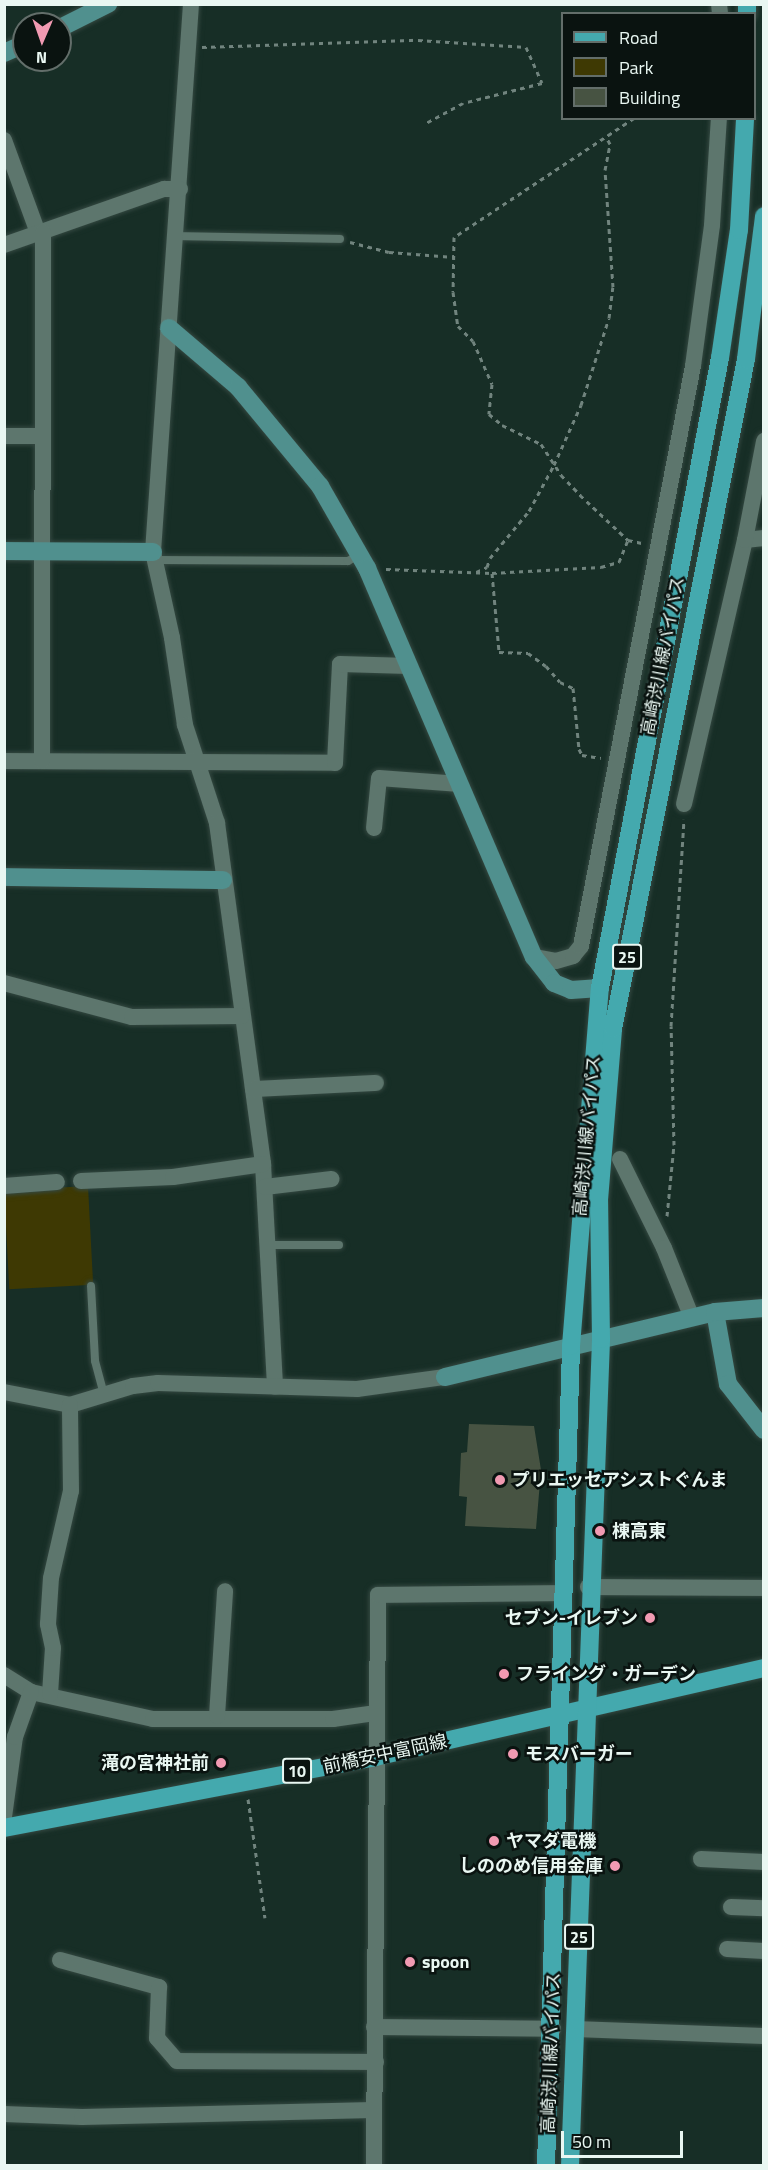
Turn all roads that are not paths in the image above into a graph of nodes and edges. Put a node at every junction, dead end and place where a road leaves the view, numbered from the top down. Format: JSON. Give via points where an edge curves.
{"nodes":[{"id":1,"x":108,"y":4,"type":"edge"},
{"id":2,"x":190,"y":4,"type":"edge"},
{"id":3,"x":72,"y":22,"type":"edge"},
{"id":4,"x":718,"y":120,"type":"edge"},
{"id":5,"x":745,"y":120,"type":"edge"},
{"id":6,"x":4,"y":140,"type":"edge"},
{"id":7,"x":180,"y":189,"type":"junction"},
{"id":8,"x":764,"y":216,"type":"edge"},
{"id":9,"x":41,"y":233,"type":"junction"},
{"id":10,"x":176,"y":236,"type":"junction"},
{"id":11,"x":340,"y":239,"type":"road end"},
{"id":12,"x":4,"y":245,"type":"edge"},
{"id":13,"x":169,"y":328,"type":"junction"},
{"id":14,"x":4,"y":436,"type":"edge"},
{"id":15,"x":43,"y":436,"type":"junction"},
{"id":16,"x":764,"y":441,"type":"edge"},
{"id":17,"x":764,"y":538,"type":"edge"},
{"id":18,"x":745,"y":540,"type":"junction"},
{"id":19,"x":4,"y":551,"type":"edge"},
{"id":20,"x":43,"y":551,"type":"junction"},
{"id":21,"x":154,"y":556,"type":"junction"},
{"id":22,"x":363,"y":561,"type":"junction"},
{"id":23,"x":409,"y":666,"type":"junction"},
{"id":24,"x":4,"y":761,"type":"edge"},
{"id":25,"x":42,"y":761,"type":"junction"},
{"id":26,"x":197,"y":762,"type":"junction"},
{"id":27,"x":460,"y":783,"type":"junction"},
{"id":28,"x":684,"y":804,"type":"road end"},
{"id":29,"x":374,"y":828,"type":"dead end"},
{"id":30,"x":4,"y":878,"type":"edge"},
{"id":31,"x":223,"y":880,"type":"junction"},
{"id":32,"x":534,"y":957,"type":"junction"},
{"id":33,"x":4,"y":983,"type":"edge"},
{"id":34,"x":600,"y":988,"type":"junction"},
{"id":35,"x":242,"y":1016,"type":"junction"},
{"id":36,"x":376,"y":1083,"type":"dead end"},
{"id":37,"x":253,"y":1089,"type":"junction"},
{"id":38,"x":620,"y":1159,"type":"dead end"},
{"id":39,"x":263,"y":1164,"type":"junction"},
{"id":40,"x":332,"y":1179,"type":"dead end"},
{"id":41,"x":81,"y":1181,"type":"dead end"},
{"id":42,"x":57,"y":1182,"type":"dead end"},
{"id":43,"x":4,"y":1186,"type":"edge"},
{"id":44,"x":265,"y":1187,"type":"junction"},
{"id":45,"x":268,"y":1245,"type":"junction"},
{"id":46,"x":339,"y":1245,"type":"dead end"},
{"id":47,"x":91,"y":1286,"type":"dead end"},
{"id":48,"x":764,"y":1308,"type":"edge"},
{"id":49,"x":716,"y":1312,"type":"junction"},
{"id":50,"x":692,"y":1318,"type":"junction"},
{"id":51,"x":601,"y":1339,"type":"junction"},
{"id":52,"x":571,"y":1346,"type":"junction"},
{"id":53,"x":445,"y":1377,"type":"joint"},
{"id":54,"x":275,"y":1387,"type":"junction"},
{"id":55,"x":4,"y":1392,"type":"edge"},
{"id":56,"x":104,"y":1394,"type":"junction"},
{"id":57,"x":70,"y":1405,"type":"junction"},
{"id":58,"x":764,"y":1430,"type":"edge"},
{"id":59,"x":588,"y":1587,"type":"junction"},
{"id":60,"x":764,"y":1588,"type":"edge"},
{"id":61,"x":225,"y":1591,"type":"dead end"},
{"id":62,"x":563,"y":1593,"type":"junction"},
{"id":63,"x":764,"y":1668,"type":"edge"},
{"id":64,"x":4,"y":1675,"type":"edge"},
{"id":65,"x":31,"y":1692,"type":"junction"},
{"id":66,"x":50,"y":1694,"type":"junction"},
{"id":67,"x":589,"y":1709,"type":"junction"},
{"id":68,"x":375,"y":1713,"type":"junction"},
{"id":69,"x":217,"y":1716,"type":"junction"},
{"id":70,"x":560,"y":1716,"type":"junction"},
{"id":71,"x":375,"y":1757,"type":"junction"},
{"id":72,"x":4,"y":1817,"type":"edge"},
{"id":73,"x":4,"y":1828,"type":"edge"},
{"id":74,"x":701,"y":1859,"type":"dead end"},
{"id":75,"x":764,"y":1862,"type":"edge"},
{"id":76,"x":731,"y":1907,"type":"dead end"},
{"id":77,"x":764,"y":1908,"type":"edge"},
{"id":78,"x":727,"y":1949,"type":"dead end"},
{"id":79,"x":764,"y":1951,"type":"edge"},
{"id":80,"x":60,"y":1960,"type":"dead end"},
{"id":81,"x":374,"y":2027,"type":"junction"},
{"id":82,"x":553,"y":2029,"type":"junction"},
{"id":83,"x":575,"y":2029,"type":"junction"},
{"id":84,"x":764,"y":2036,"type":"edge"},
{"id":85,"x":376,"y":2062,"type":"junction"},
{"id":86,"x":373,"y":2110,"type":"junction"},
{"id":87,"x":4,"y":2114,"type":"edge"},
{"id":88,"x":374,"y":2166,"type":"edge"},
{"id":89,"x":546,"y":2166,"type":"edge"},
{"id":90,"x":570,"y":2166,"type":"edge"}],
"edges":[{"from":1,"to":3,"type":"street"},
{"from":2,"to":7,"type":"street"},
{"from":4,"to":32,"type":"street","via":[[702,307],[581,946],[573,956],[556,961]]},
{"from":5,"to":34,"type":"main road","name":"高崎渋川線バイパス","number":"25","via":[[739,230],[720,358]]},
{"from":6,"to":9,"type":"street"},
{"from":7,"to":9,"type":"street","via":[[164,189]]},
{"from":7,"to":10,"type":"street"},
{"from":8,"to":51,"type":"main road","name":"高崎渋川線バイパス","number":"25","via":[[746,360],[613,1029],[599,1200]]},
{"from":9,"to":12,"type":"street"},
{"from":9,"to":15,"type":"street"},
{"from":10,"to":11,"type":"lane"},
{"from":10,"to":13,"type":"street"},
{"from":13,"to":21,"type":"street"},
{"from":13,"to":22,"type":"street","via":[[238,387],[272,427],[320,486]]},
{"from":14,"to":15,"type":"street"},
{"from":15,"to":20,"type":"street"},
{"from":16,"to":18,"type":"street"},
{"from":17,"to":18,"type":"street"},
{"from":18,"to":28,"type":"street"},
{"from":19,"to":20,"type":"street"},
{"from":20,"to":21,"type":"street"},
{"from":20,"to":25,"type":"street"},
{"from":21,"to":22,"type":"lane"},
{"from":21,"to":26,"type":"street","via":[[185,725]]},
{"from":22,"to":23,"type":"street"},
{"from":23,"to":26,"type":"street","via":[[340,664],[334,763]]},
{"from":23,"to":27,"type":"street"},
{"from":24,"to":25,"type":"street"},
{"from":25,"to":26,"type":"street"},
{"from":26,"to":31,"type":"street","via":[[217,823]]},
{"from":27,"to":29,"type":"street","via":[[379,778]]},
{"from":27,"to":32,"type":"street"},
{"from":30,"to":31,"type":"street"},
{"from":31,"to":35,"type":"street"},
{"from":32,"to":34,"type":"street","via":[[554,983],[571,990]]},
{"from":33,"to":35,"type":"street","via":[[132,1017]]},
{"from":34,"to":52,"type":"main road","name":"高崎渋川線バイパス","number":"25"},
{"from":35,"to":37,"type":"street"},
{"from":36,"to":37,"type":"street"},
{"from":37,"to":39,"type":"street"},
{"from":38,"to":50,"type":"street","via":[[664,1248]]},
{"from":39,"to":41,"type":"street","via":[[174,1177]]},
{"from":39,"to":44,"type":"street"},
{"from":40,"to":44,"type":"street"},
{"from":42,"to":43,"type":"street"},
{"from":44,"to":45,"type":"street"},
{"from":45,"to":46,"type":"lane"},
{"from":45,"to":54,"type":"street"},
{"from":47,"to":56,"type":"lane","via":[[95,1361]]},
{"from":48,"to":49,"type":"street"},
{"from":49,"to":50,"type":"street"},
{"from":49,"to":58,"type":"street","via":[[728,1384]]},
{"from":50,"to":51,"type":"street"},
{"from":51,"to":52,"type":"street"},
{"from":51,"to":59,"type":"main road","name":"高崎渋川線バイパス","number":"25"},
{"from":52,"to":53,"type":"street"},
{"from":52,"to":62,"type":"main road","name":"高崎渋川線バイパス","number":"25"},
{"from":53,"to":54,"type":"street","via":[[357,1389]]},
{"from":54,"to":56,"type":"street","via":[[158,1383]]},
{"from":55,"to":57,"type":"street"},
{"from":56,"to":57,"type":"street"},
{"from":57,"to":66,"type":"street","via":[[71,1491],[51,1578]]},
{"from":59,"to":60,"type":"street"},
{"from":59,"to":67,"type":"main road","name":"高崎渋川線バイパス","number":"25"},
{"from":61,"to":69,"type":"street"},
{"from":62,"to":68,"type":"street","via":[[378,1595]]},
{"from":62,"to":70,"type":"main road","name":"高崎渋川線バイパス","number":"25"},
{"from":63,"to":67,"type":"main road","name":"前橋安中富岡線","number":"10"},
{"from":64,"to":65,"type":"street"},
{"from":65,"to":66,"type":"street"},
{"from":65,"to":72,"type":"street","via":[[15,1737]]},
{"from":66,"to":69,"type":"street","via":[[62,1701],[153,1719]]},
{"from":67,"to":70,"type":"main road","name":"前橋安中富岡線","number":"10"},
{"from":67,"to":83,"type":"main road","name":"高崎渋川線バイパス","number":"25"},
{"from":68,"to":69,"type":"street","via":[[333,1719]]},
{"from":68,"to":71,"type":"street"},
{"from":70,"to":71,"type":"main road","name":"前橋安中富岡線","number":"10"},
{"from":70,"to":82,"type":"main road","name":"高崎渋川線バイパス","number":"25"},
{"from":71,"to":73,"type":"main road","name":"前橋安中富岡線","number":"10"},
{"from":71,"to":81,"type":"street"},
{"from":74,"to":75,"type":"street"},
{"from":76,"to":77,"type":"street"},
{"from":78,"to":79,"type":"street"},
{"from":80,"to":85,"type":"street","via":[[159,1987],[157,2038],[177,2061]]},
{"from":81,"to":82,"type":"street"},
{"from":81,"to":85,"type":"street"},
{"from":82,"to":89,"type":"main road","name":"高崎渋川線バイパス","number":"25"},
{"from":83,"to":84,"type":"street"},
{"from":83,"to":90,"type":"main road","name":"高崎渋川線バイパス","number":"25"},
{"from":85,"to":86,"type":"street"},
{"from":86,"to":87,"type":"street","via":[[82,2117]]},
{"from":86,"to":88,"type":"street"}]}
